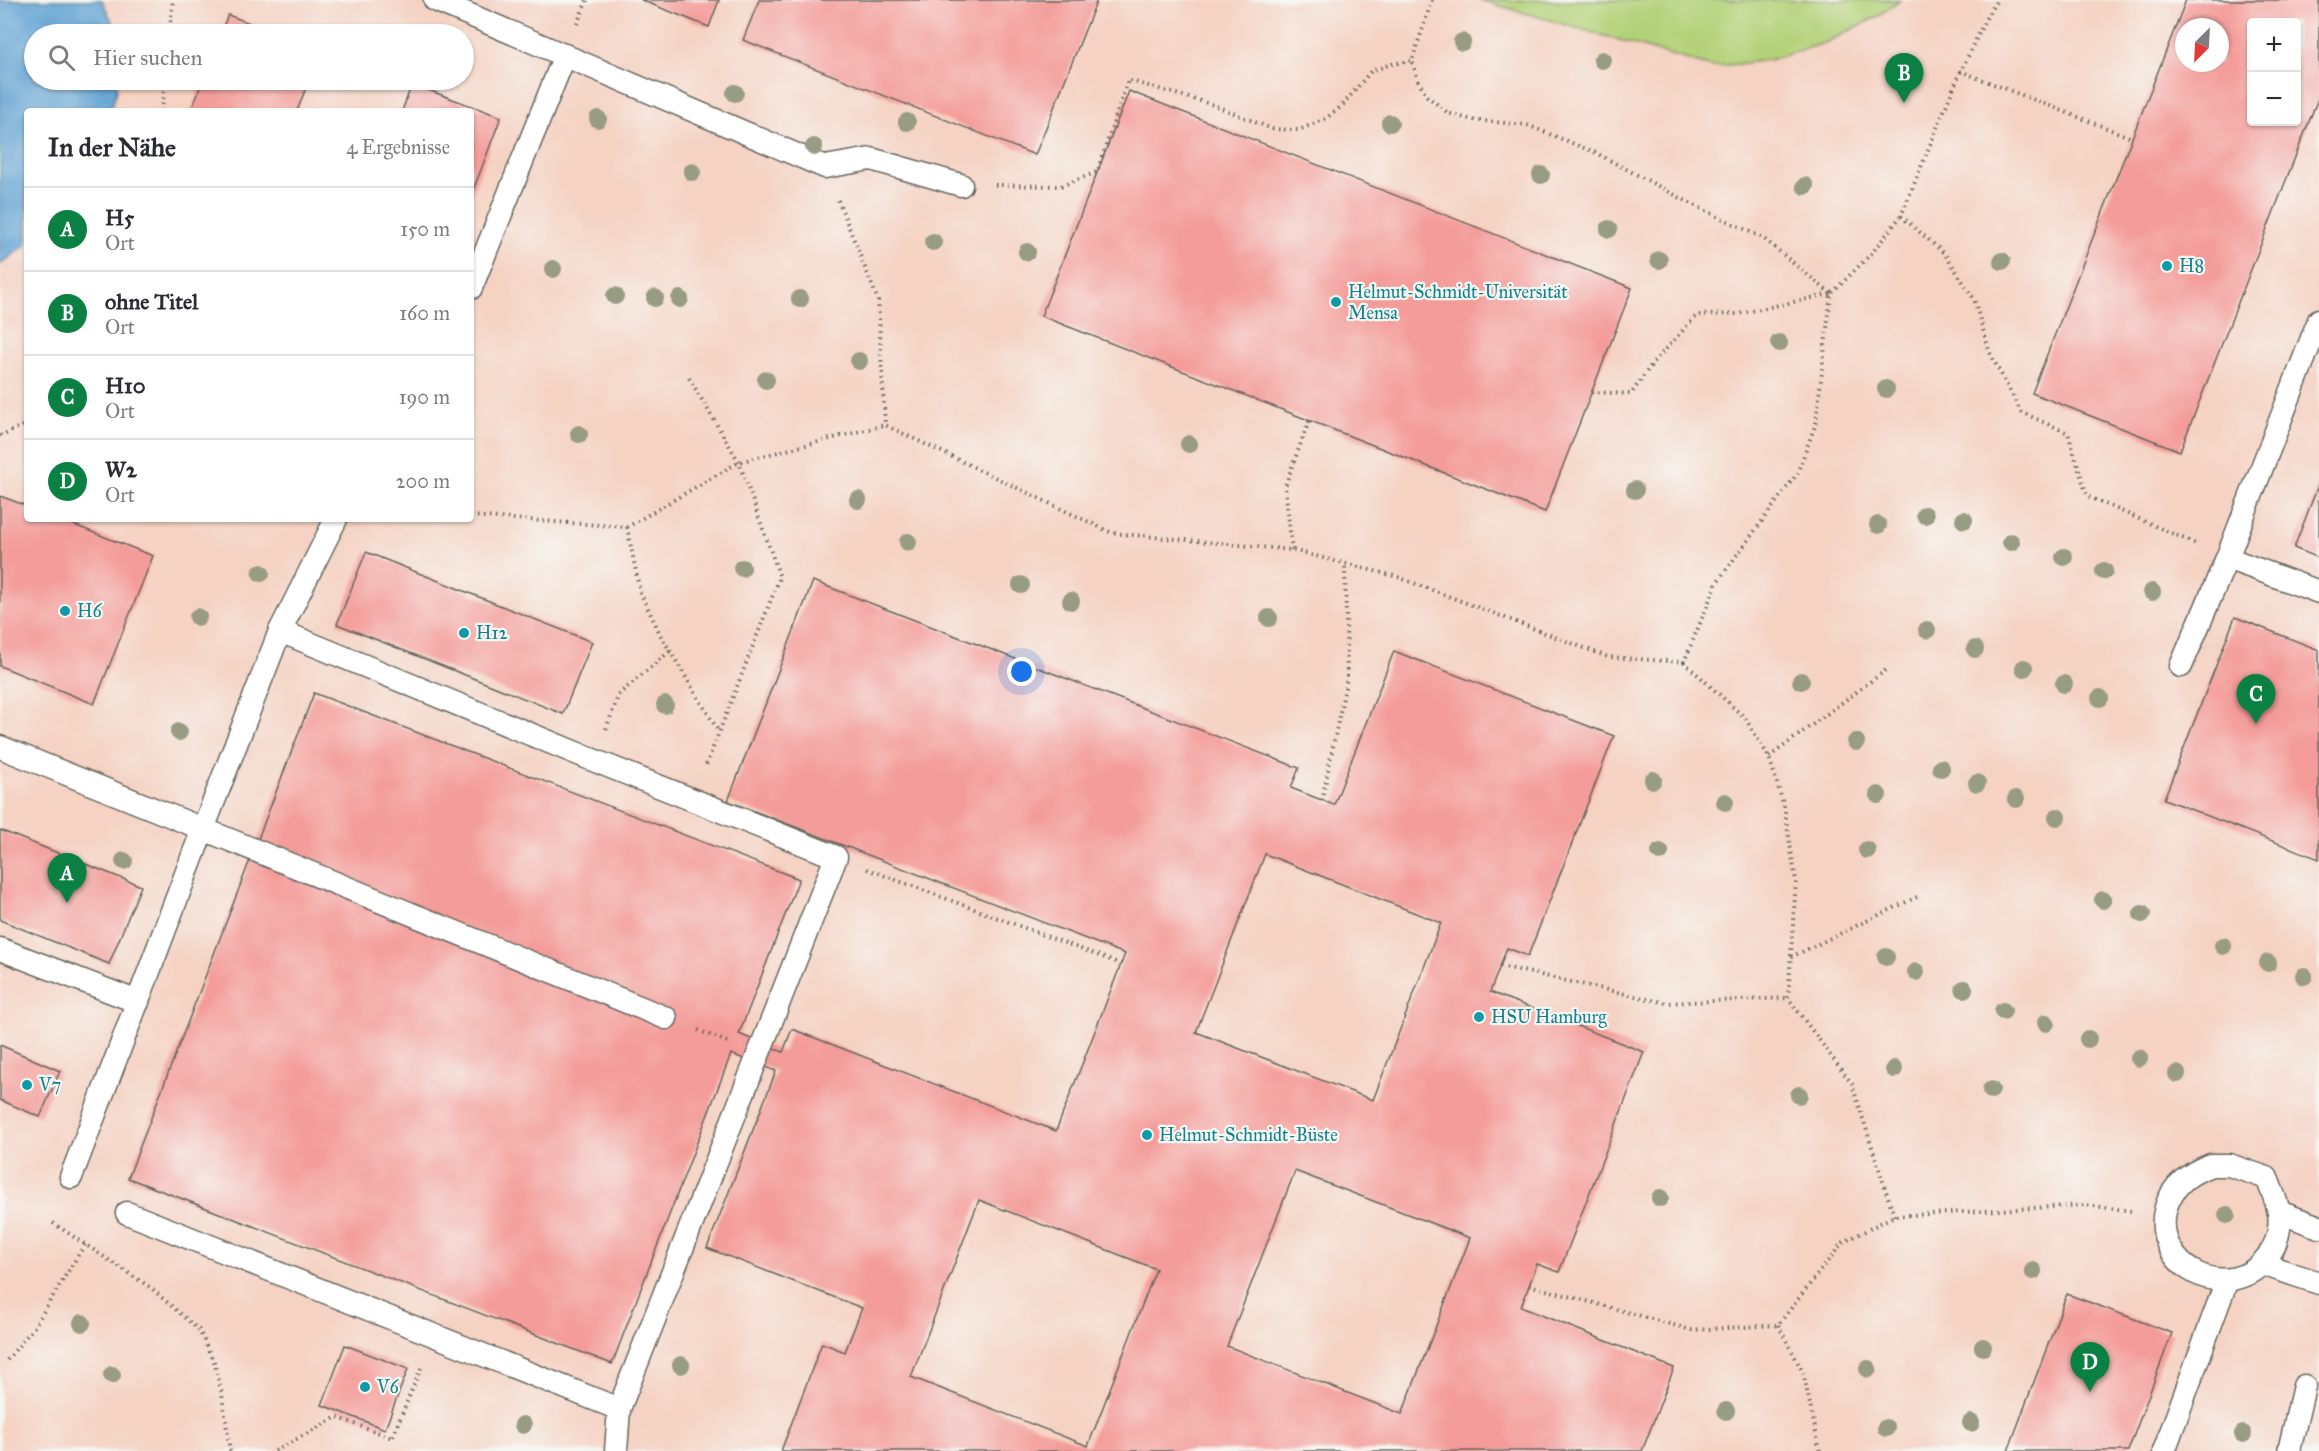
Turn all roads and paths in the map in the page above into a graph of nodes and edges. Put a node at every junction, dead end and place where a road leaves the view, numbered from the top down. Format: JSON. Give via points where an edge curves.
{"nodes":[{"id":1,"x":173,"y":0,"type":"edge"},
{"id":2,"x":435,"y":0,"type":"edge"},
{"id":3,"x":1432,"y":0,"type":"edge"},
{"id":4,"x":1997,"y":0,"type":"edge"},
{"id":5,"x":170,"y":24,"type":"edge"},
{"id":6,"x":565,"y":56,"type":"junction"},
{"id":7,"x":1412,"y":61,"type":"junction"},
{"id":8,"x":1960,"y":71,"type":"junction"},
{"id":9,"x":164,"y":90,"type":"edge"},
{"id":10,"x":162,"y":108,"type":"edge"},
{"id":11,"x":2132,"y":138,"type":"dead end"},
{"id":12,"x":825,"y":167,"type":"junction"},
{"id":13,"x":961,"y":185,"type":"joint"},
{"id":14,"x":1902,"y":216,"type":"junction"},
{"id":15,"x":474,"y":281,"type":"edge"},
{"id":16,"x":1831,"y":294,"type":"junction"},
{"id":17,"x":2319,"y":320,"type":"edge"},
{"id":18,"x":689,"y":378,"type":"dead end"},
{"id":19,"x":1592,"y":392,"type":"dead end"},
{"id":20,"x":1309,"y":421,"type":"dead end"},
{"id":21,"x":24,"y":425,"type":"edge"},
{"id":22,"x":885,"y":425,"type":"junction"},
{"id":23,"x":0,"y":435,"type":"edge"},
{"id":24,"x":739,"y":462,"type":"junction"},
{"id":25,"x":474,"y":516,"type":"edge"},
{"id":26,"x":334,"y":522,"type":"edge"},
{"id":27,"x":627,"y":527,"type":"junction"},
{"id":28,"x":1292,"y":550,"type":"junction"},
{"id":29,"x":2227,"y":558,"type":"junction"},
{"id":30,"x":1345,"y":564,"type":"junction"},
{"id":31,"x":2319,"y":592,"type":"edge"},
{"id":32,"x":280,"y":631,"type":"junction"},
{"id":33,"x":670,"y":651,"type":"junction"},
{"id":34,"x":1684,"y":662,"type":"junction"},
{"id":35,"x":2181,"y":666,"type":"dead end"},
{"id":36,"x":1886,"y":670,"type":"dead end"},
{"id":37,"x":719,"y":732,"type":"junction"},
{"id":38,"x":0,"y":747,"type":"edge"},
{"id":39,"x":1769,"y":757,"type":"junction"},
{"id":40,"x":593,"y":760,"type":"junction"},
{"id":41,"x":693,"y":800,"type":"junction"},
{"id":42,"x":1322,"y":800,"type":"dead end"},
{"id":43,"x":203,"y":829,"type":"junction"},
{"id":44,"x":836,"y":857,"type":"junction"},
{"id":45,"x":1922,"y":895,"type":"dead end"},
{"id":46,"x":0,"y":949,"type":"edge"},
{"id":47,"x":1791,"y":957,"type":"junction"},
{"id":48,"x":1120,"y":964,"type":"dead end"},
{"id":49,"x":1500,"y":966,"type":"dead end"},
{"id":50,"x":1788,"y":998,"type":"junction"},
{"id":51,"x":138,"y":1002,"type":"junction"},
{"id":52,"x":666,"y":1018,"type":"joint"},
{"id":53,"x":758,"y":1054,"type":"junction"},
{"id":54,"x":71,"y":1177,"type":"dead end"},
{"id":55,"x":2279,"y":1212,"type":"junction"},
{"id":56,"x":127,"y":1213,"type":"dead end"},
{"id":57,"x":2164,"y":1215,"type":"junction"},
{"id":58,"x":1894,"y":1216,"type":"junction"},
{"id":59,"x":53,"y":1223,"type":"dead end"},
{"id":60,"x":2319,"y":1227,"type":"edge"},
{"id":61,"x":85,"y":1244,"type":"junction"},
{"id":62,"x":2262,"y":1264,"type":"junction"},
{"id":63,"x":2227,"y":1280,"type":"junction"},
{"id":64,"x":2319,"y":1283,"type":"edge"},
{"id":65,"x":1529,"y":1285,"type":"dead end"},
{"id":66,"x":1778,"y":1325,"type":"junction"},
{"id":67,"x":434,"y":1334,"type":"junction"},
{"id":68,"x":7,"y":1360,"type":"dead end"},
{"id":69,"x":2304,"y":1386,"type":"dead end"},
{"id":70,"x":619,"y":1409,"type":"junction"},
{"id":71,"x":230,"y":1451,"type":"edge"},
{"id":72,"x":275,"y":1451,"type":"edge"},
{"id":73,"x":616,"y":1451,"type":"edge"},
{"id":74,"x":1820,"y":1451,"type":"edge"},
{"id":75,"x":2163,"y":1451,"type":"edge"},
{"id":76,"x":2289,"y":1451,"type":"edge"}],
"edges":[{"from":1,"to":5,"type":"path"},
{"from":2,"to":6,"type":"lane"},
{"from":3,"to":7,"type":"path"},
{"from":4,"to":8,"type":"path"},
{"from":6,"to":12,"type":"lane"},
{"from":6,"to":15,"type":"lane"},
{"from":7,"to":13,"type":"path","via":[[1371,71],[1342,106],[1325,119],[1299,130],[1272,129],[1214,105],[1128,80],[1097,172],[1060,186]]},
{"from":7,"to":16,"type":"path","via":[[1427,96],[1448,113],[1472,120],[1527,126],[1594,152],[1763,238]]},
{"from":8,"to":11,"type":"path"},
{"from":8,"to":14,"type":"path"},
{"from":9,"to":10,"type":"path"},
{"from":12,"to":13,"type":"lane","via":[[871,159]]},
{"from":12,"to":22,"type":"path","via":[[878,300]]},
{"from":14,"to":16,"type":"path"},
{"from":14,"to":29,"type":"path","via":[[1945,254],[1974,299],[1990,353],[2021,412],[2068,434],[2087,496]]},
{"from":16,"to":19,"type":"path","via":[[1738,314],[1696,315],[1631,394]]},
{"from":16,"to":34,"type":"path","via":[[1816,423],[1797,474],[1717,582]]},
{"from":17,"to":29,"type":"lane"},
{"from":18,"to":24,"type":"path"},
{"from":20,"to":28,"type":"path","via":[[1286,486]]},
{"from":21,"to":23,"type":"path"},
{"from":22,"to":24,"type":"path"},
{"from":22,"to":28,"type":"path","via":[[1112,533]]},
{"from":24,"to":27,"type":"path"},
{"from":24,"to":37,"type":"path","via":[[780,577]]},
{"from":25,"to":27,"type":"path"},
{"from":26,"to":32,"type":"lane"},
{"from":27,"to":33,"type":"path","via":[[640,592]]},
{"from":28,"to":30,"type":"path"},
{"from":29,"to":31,"type":"lane"},
{"from":29,"to":35,"type":"lane"},
{"from":30,"to":34,"type":"path","via":[[1398,577],[1608,657]]},
{"from":30,"to":42,"type":"path","via":[[1347,678]]},
{"from":32,"to":40,"type":"lane"},
{"from":32,"to":43,"type":"lane"},
{"from":33,"to":37,"type":"path"},
{"from":33,"to":40,"type":"path","via":[[620,694]]},
{"from":34,"to":39,"type":"path","via":[[1745,718]]},
{"from":36,"to":39,"type":"path"},
{"from":37,"to":41,"type":"path"},
{"from":38,"to":43,"type":"lane"},
{"from":39,"to":47,"type":"path","via":[[1784,806],[1796,880]]},
{"from":40,"to":41,"type":"lane"},
{"from":41,"to":44,"type":"lane"},
{"from":43,"to":51,"type":"lane"},
{"from":43,"to":52,"type":"lane"},
{"from":44,"to":48,"type":"path"},
{"from":44,"to":53,"type":"lane"},
{"from":45,"to":47,"type":"path"},
{"from":46,"to":51,"type":"lane"},
{"from":47,"to":50,"type":"path"},
{"from":49,"to":50,"type":"path","via":[[1666,1004]]},
{"from":50,"to":58,"type":"path","via":[[1852,1084]]},
{"from":51,"to":54,"type":"lane"},
{"from":52,"to":53,"type":"path"},
{"from":53,"to":70,"type":"lane"},
{"from":55,"to":57,"type":"lane","via":[[2267,1178],[2229,1165],[2211,1165],[2180,1182],[2169,1197]]},
{"from":55,"to":60,"type":"lane"},
{"from":55,"to":62,"type":"lane","via":[[2279,1231]]},
{"from":56,"to":67,"type":"lane"},
{"from":57,"to":58,"type":"path","via":[[2086,1205]]},
{"from":57,"to":63,"type":"lane","via":[[2170,1248],[2180,1262],[2194,1273]]},
{"from":58,"to":66,"type":"path","via":[[1842,1243]]},
{"from":59,"to":61,"type":"path"},
{"from":61,"to":68,"type":"path","via":[[34,1327]]},
{"from":61,"to":71,"type":"path","via":[[151,1288],[199,1330],[214,1362]]},
{"from":62,"to":63,"type":"lane","via":[[2246,1275]]},
{"from":62,"to":64,"type":"lane"},
{"from":63,"to":75,"type":"lane"},
{"from":65,"to":66,"type":"path","via":[[1691,1330]]},
{"from":66,"to":74,"type":"path","via":[[1803,1372]]},
{"from":67,"to":70,"type":"lane"},
{"from":67,"to":72,"type":"path","via":[[392,1438],[337,1417]]},
{"from":69,"to":76,"type":"lane"},
{"from":70,"to":73,"type":"lane"}]}
